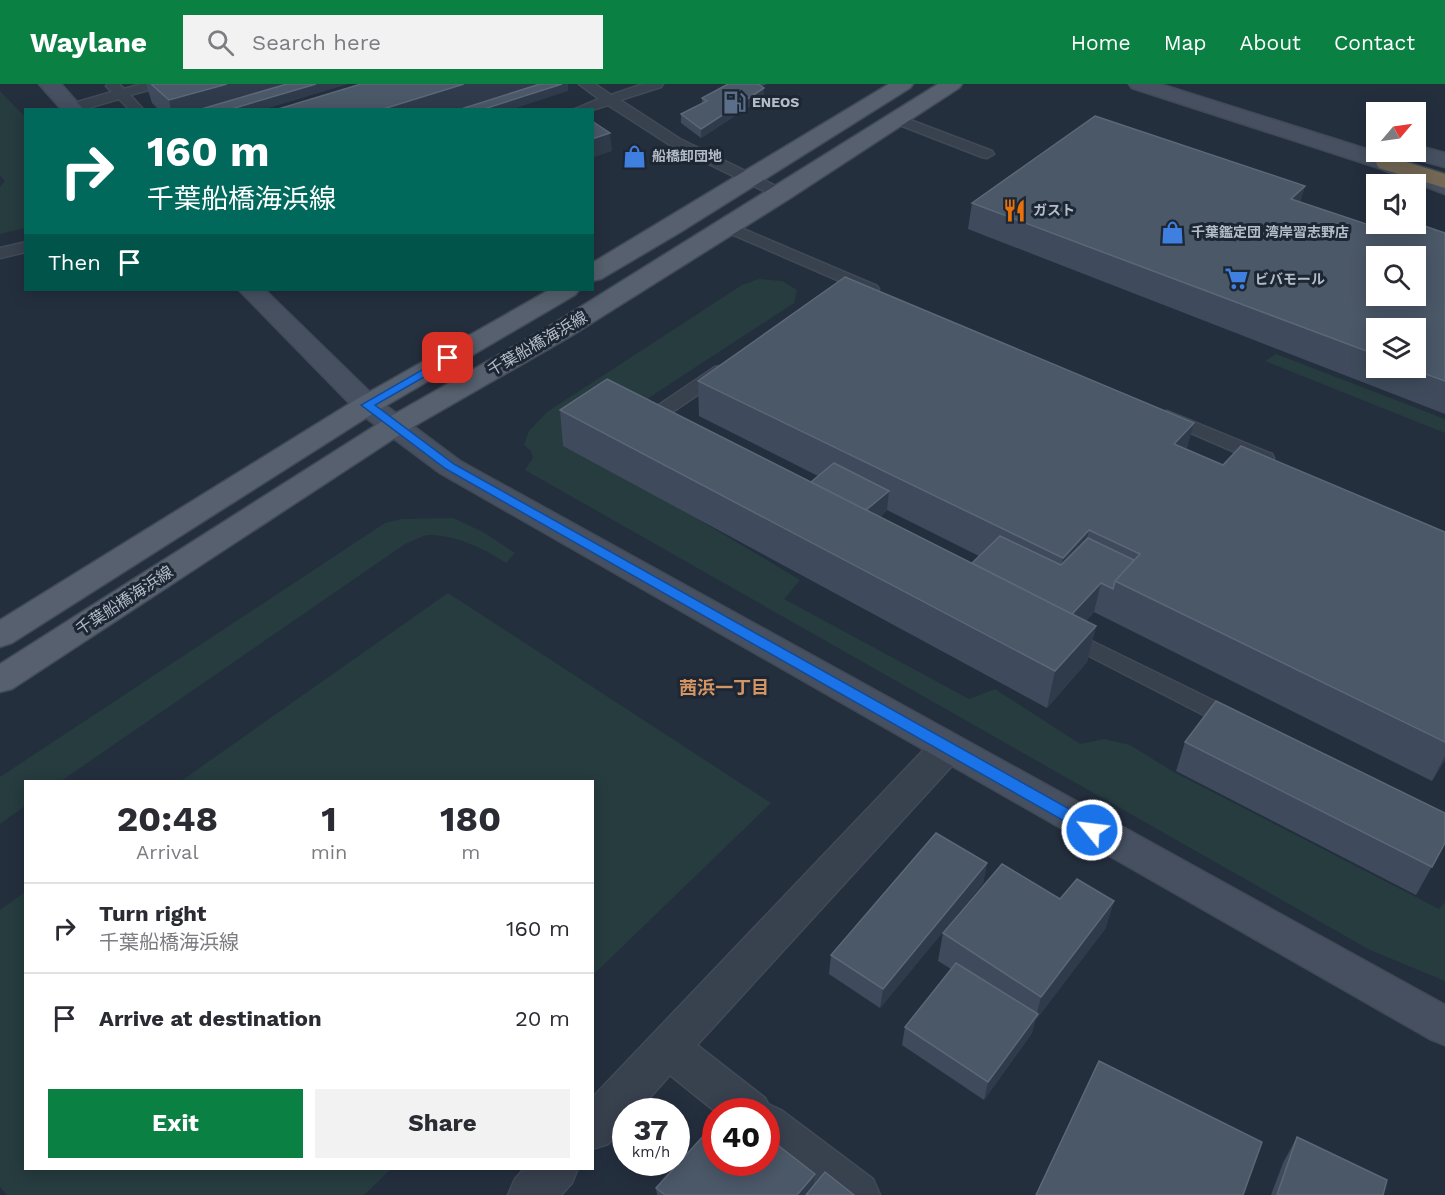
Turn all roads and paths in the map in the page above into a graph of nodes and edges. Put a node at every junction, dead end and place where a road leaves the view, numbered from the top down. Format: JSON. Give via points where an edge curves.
{"nodes":[{"id":1,"x":49,"y":84,"type":"edge"},
{"id":2,"x":155,"y":84,"type":"edge"},
{"id":3,"x":586,"y":84,"type":"edge"},
{"id":4,"x":656,"y":84,"type":"edge"},
{"id":5,"x":903,"y":84,"type":"edge"},
{"id":6,"x":952,"y":84,"type":"edge"},
{"id":7,"x":1139,"y":84,"type":"edge"},
{"id":8,"x":1192,"y":84,"type":"edge"},
{"id":9,"x":116,"y":89,"type":"edge"},
{"id":10,"x":610,"y":99,"type":"junction"},
{"id":11,"x":72,"y":108,"type":"edge"},
{"id":12,"x":75,"y":108,"type":"edge"},
{"id":13,"x":136,"y":108,"type":"edge"},
{"id":14,"x":585,"y":108,"type":"edge"},
{"id":15,"x":897,"y":119,"type":"junction"},
{"id":16,"x":1366,"y":137,"type":"edge"},
{"id":17,"x":987,"y":154,"type":"dead end"},
{"id":18,"x":1426,"y":155,"type":"edge"},
{"id":19,"x":1445,"y":160,"type":"edge"},
{"id":20,"x":1387,"y":163,"type":"junction"},
{"id":21,"x":750,"y":179,"type":"junction"},
{"id":22,"x":1445,"y":181,"type":"edge"},
{"id":23,"x":1445,"y":186,"type":"edge"},
{"id":24,"x":781,"y":194,"type":"junction"},
{"id":25,"x":727,"y":227,"type":"junction"},
{"id":26,"x":24,"y":247,"type":"edge"},
{"id":27,"x":0,"y":253,"type":"edge"},
{"id":28,"x":594,"y":273,"type":"edge"},
{"id":29,"x":854,"y":282,"type":"junction"},
{"id":30,"x":252,"y":291,"type":"edge"},
{"id":31,"x":564,"y":291,"type":"edge"},
{"id":32,"x":834,"y":295,"type":"edge"},
{"id":33,"x":891,"y":298,"type":"edge"},
{"id":34,"x":736,"y":361,"type":"edge"},
{"id":35,"x":367,"y":405,"type":"junction"},
{"id":36,"x":1151,"y":409,"type":"edge"},
{"id":37,"x":394,"y":426,"type":"junction"},
{"id":38,"x":669,"y":432,"type":"edge"},
{"id":39,"x":1281,"y":465,"type":"edge"},
{"id":40,"x":1052,"y":627,"type":"edge"},
{"id":41,"x":0,"y":634,"type":"edge"},
{"id":42,"x":0,"y":680,"type":"edge"},
{"id":43,"x":1254,"y":731,"type":"edge"},
{"id":44,"x":947,"y":748,"type":"junction"},
{"id":45,"x":1445,"y":1026,"type":"edge"},
{"id":46,"x":668,"y":1047,"type":"junction"},
{"id":47,"x":732,"y":1098,"type":"edge"},
{"id":48,"x":594,"y":1127,"type":"edge"},
{"id":49,"x":780,"y":1135,"type":"edge"},
{"id":50,"x":554,"y":1170,"type":"edge"},
{"id":51,"x":531,"y":1195,"type":"edge"},
{"id":52,"x":857,"y":1195,"type":"edge"}],
"edges":[{"from":1,"to":11,"type":"street"},
{"from":2,"to":9,"type":"lane"},
{"from":3,"to":10,"type":"lane"},
{"from":4,"to":10,"type":"lane"},
{"from":5,"to":21,"type":"main road"},
{"from":6,"to":15,"type":"main road","name":"千葉船橋海浜線"},
{"from":7,"to":20,"type":"street"},
{"from":8,"to":16,"type":"street"},
{"from":9,"to":12,"type":"lane"},
{"from":9,"to":13,"type":"lane"},
{"from":10,"to":14,"type":"lane"},
{"from":10,"to":21,"type":"lane","via":[[675,142]]},
{"from":15,"to":17,"type":"lane"},
{"from":15,"to":24,"type":"main road","name":"千葉船橋海浜線"},
{"from":18,"to":19,"type":"street"},
{"from":20,"to":22,"type":"highway"},
{"from":20,"to":23,"type":"street"},
{"from":21,"to":24,"type":"lane"},
{"from":21,"to":28,"type":"main road"},
{"from":24,"to":25,"type":"main road","name":"千葉船橋海浜線"},
{"from":25,"to":29,"type":"lane"},
{"from":25,"to":37,"type":"main road","name":"千葉船橋海浜線","via":[[562,330]]},
{"from":26,"to":27,"type":"lane"},
{"from":29,"to":32,"type":"lane"},
{"from":29,"to":33,"type":"lane"},
{"from":30,"to":35,"type":"street"},
{"from":31,"to":35,"type":"main road","name":"千葉船橋海浜線"},
{"from":34,"to":38,"type":"lane","via":[[647,421]]},
{"from":35,"to":37,"type":"street"},
{"from":35,"to":41,"type":"main road","name":"千葉船橋海浜線"},
{"from":36,"to":39,"type":"lane"},
{"from":37,"to":42,"type":"main road","name":"千葉船橋海浜線"},
{"from":37,"to":44,"type":"street","via":[[450,467]]},
{"from":40,"to":43,"type":"lane"},
{"from":44,"to":45,"type":"street"},
{"from":44,"to":46,"type":"street"},
{"from":46,"to":47,"type":"street"},
{"from":46,"to":48,"type":"street"},
{"from":49,"to":52,"type":"street"},
{"from":50,"to":51,"type":"street"}]}
